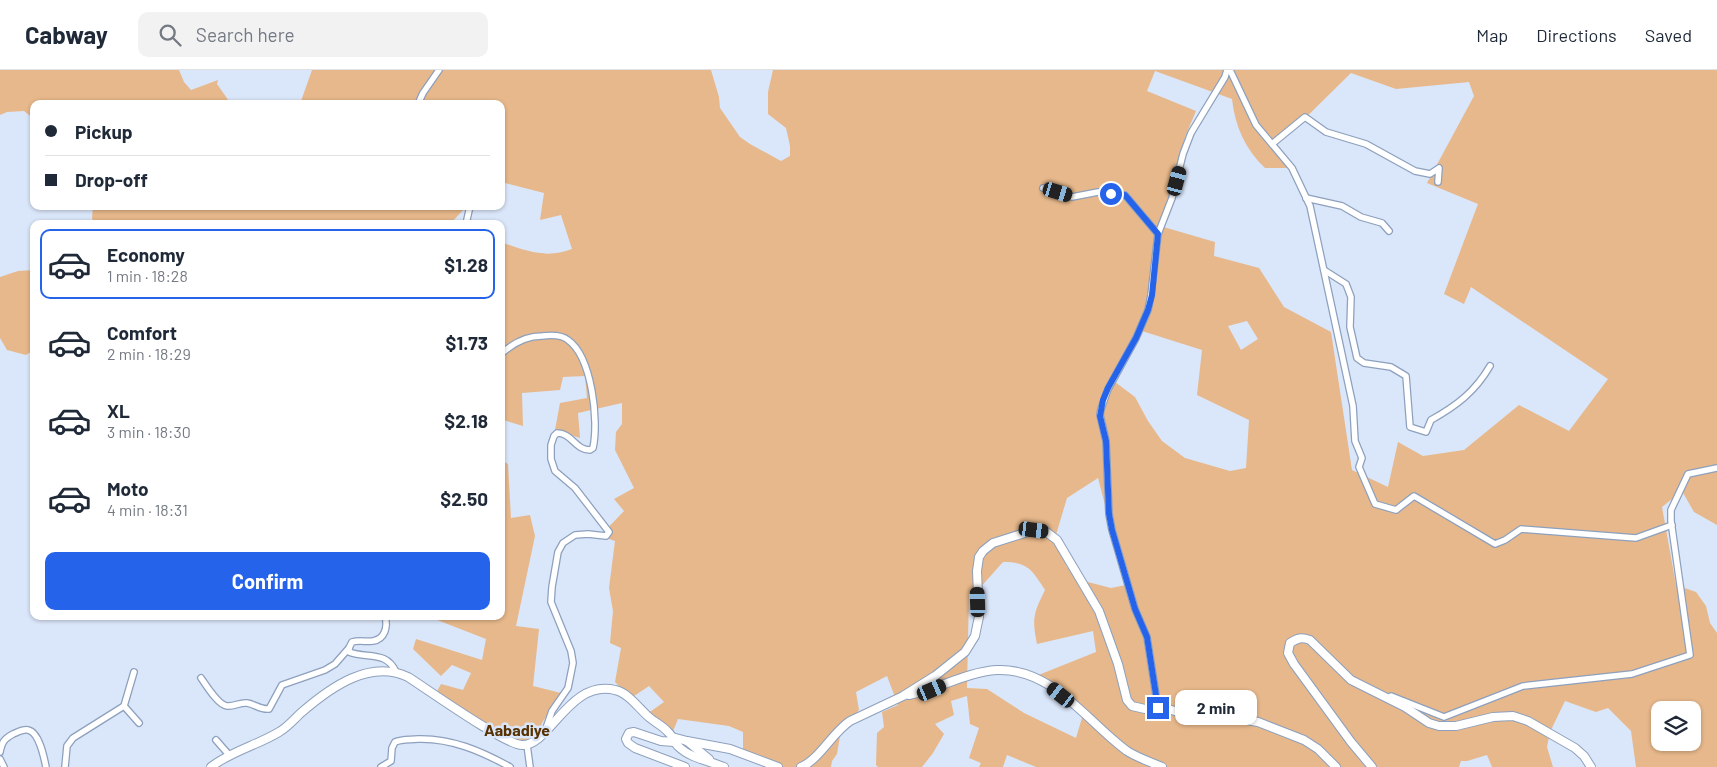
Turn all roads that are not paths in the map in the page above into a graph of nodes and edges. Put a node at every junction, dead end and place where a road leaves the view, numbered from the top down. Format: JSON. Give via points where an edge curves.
{"nodes":[{"id":1,"x":439,"y":70,"type":"edge"},
{"id":2,"x":1228,"y":70,"type":"edge"},
{"id":3,"x":420,"y":100,"type":"edge"},
{"id":4,"x":1272,"y":144,"type":"junction"},
{"id":5,"x":1438,"y":182,"type":"dead end"},
{"id":6,"x":1044,"y":188,"type":"dead end"},
{"id":7,"x":1306,"y":198,"type":"junction"},
{"id":8,"x":1389,"y":231,"type":"dead end"},
{"id":9,"x":1158,"y":234,"type":"junction"},
{"id":10,"x":1324,"y":270,"type":"junction"},
{"id":11,"x":505,"y":351,"type":"edge"},
{"id":12,"x":1490,"y":366,"type":"dead end"},
{"id":13,"x":1717,"y":468,"type":"edge"},
{"id":14,"x":1672,"y":524,"type":"junction"},
{"id":15,"x":386,"y":620,"type":"edge"},
{"id":16,"x":349,"y":648,"type":"junction"},
{"id":17,"x":134,"y":672,"type":"dead end"},
{"id":18,"x":396,"y":672,"type":"junction"},
{"id":19,"x":200,"y":678,"type":"dead end"},
{"id":20,"x":903,"y":696,"type":"junction"},
{"id":21,"x":1387,"y":699,"type":"junction"},
{"id":22,"x":124,"y":706,"type":"junction"},
{"id":23,"x":1158,"y":708,"type":"junction"},
{"id":24,"x":139,"y":723,"type":"dead end"},
{"id":25,"x":545,"y":731,"type":"junction"},
{"id":26,"x":673,"y":739,"type":"junction"},
{"id":27,"x":216,"y":740,"type":"dead end"},
{"id":28,"x":687,"y":741,"type":"junction"},
{"id":29,"x":527,"y":745,"type":"junction"},
{"id":30,"x":0,"y":752,"type":"edge"},
{"id":31,"x":230,"y":756,"type":"junction"},
{"id":32,"x":0,"y":759,"type":"edge"},
{"id":33,"x":713,"y":762,"type":"junction"},
{"id":34,"x":4,"y":767,"type":"edge"},
{"id":35,"x":46,"y":767,"type":"edge"},
{"id":36,"x":65,"y":767,"type":"edge"},
{"id":37,"x":211,"y":767,"type":"edge"},
{"id":38,"x":381,"y":767,"type":"edge"},
{"id":39,"x":510,"y":767,"type":"edge"},
{"id":40,"x":530,"y":767,"type":"edge"},
{"id":41,"x":685,"y":767,"type":"edge"},
{"id":42,"x":724,"y":767,"type":"edge"},
{"id":43,"x":778,"y":767,"type":"edge"},
{"id":44,"x":801,"y":767,"type":"edge"},
{"id":45,"x":1162,"y":767,"type":"edge"},
{"id":46,"x":1336,"y":767,"type":"edge"},
{"id":47,"x":1372,"y":767,"type":"edge"},
{"id":48,"x":1591,"y":767,"type":"edge"}],
"edges":[{"from":1,"to":3,"type":"street"},
{"from":2,"to":4,"type":"street","via":[[1256,125]]},
{"from":2,"to":9,"type":"street","via":[[1191,133]]},
{"from":4,"to":5,"type":"street","via":[[1305,117],[1326,132],[1366,144],[1415,171],[1430,174],[1439,168]]},
{"from":4,"to":7,"type":"street","via":[[1292,168]]},
{"from":6,"to":9,"type":"street","via":[[1072,197],[1098,192],[1125,195]]},
{"from":7,"to":8,"type":"street","via":[[1342,206],[1361,217],[1382,223]]},
{"from":7,"to":10,"type":"street"},
{"from":9,"to":23,"type":"street","via":[[1148,310],[1108,388],[1100,416],[1106,441],[1112,530],[1147,637]]},
{"from":10,"to":12,"type":"street","via":[[1346,284],[1351,296],[1350,327],[1357,358],[1364,363],[1392,367],[1406,376],[1410,427],[1426,432],[1431,420],[1454,408],[1481,382]]},
{"from":10,"to":14,"type":"street","via":[[1353,406],[1355,441],[1362,458],[1359,467],[1375,504],[1396,510],[1414,496],[1495,544],[1521,530],[1636,538]]},
{"from":11,"to":25,"type":"street","via":[[515,342],[548,335],[566,338],[578,349],[592,388],[592,448],[582,449],[566,435],[557,433],[551,442],[551,458],[555,471],[575,488],[609,532],[606,536],[588,534],[571,537],[558,552],[551,602],[573,663],[568,688],[552,711]]},
{"from":13,"to":14,"type":"street","via":[[1688,474],[1671,510]]},
{"from":14,"to":21,"type":"street","via":[[1690,655],[1632,674],[1523,686],[1444,717],[1391,696]]},
{"from":15,"to":16,"type":"street","via":[[386,632],[380,638],[352,642]]},
{"from":16,"to":18,"type":"street","via":[[349,652],[356,655],[390,661]]},
{"from":16,"to":19,"type":"street","via":[[336,664],[282,685],[269,710],[246,703],[224,705]]},
{"from":17,"to":22,"type":"street"},
{"from":18,"to":29,"type":"street","via":[[514,744]]},
{"from":18,"to":31,"type":"street","via":[[373,670],[343,682],[281,731]]},
{"from":20,"to":23,"type":"street","via":[[958,659],[970,644],[979,617],[977,564],[983,551],[993,543],[1034,530],[1045,531],[1058,540],[1099,611],[1127,700],[1134,707]]},
{"from":20,"to":44,"type":"street","via":[[850,721],[812,761]]},
{"from":20,"to":45,"type":"street","via":[[932,690],[983,672],[1013,670],[1027,673],[1086,714],[1128,751]]},
{"from":21,"to":47,"type":"street","via":[[1351,680],[1310,640],[1301,637],[1290,643],[1288,652],[1294,664]]},
{"from":21,"to":48,"type":"street","via":[[1439,726],[1513,716],[1575,748]]},
{"from":22,"to":24,"type":"street"},
{"from":22,"to":36,"type":"street","via":[[73,738],[67,746]]},
{"from":23,"to":46,"type":"street","via":[[1198,718],[1258,722],[1304,740]]},
{"from":25,"to":26,"type":"street","via":[[580,697],[605,689],[626,695]]},
{"from":25,"to":29,"type":"street"},
{"from":26,"to":28,"type":"street"},
{"from":26,"to":33,"type":"street","via":[[685,752]]},
{"from":26,"to":41,"type":"street","via":[[662,741],[634,732],[629,733],[626,740],[634,748]]},
{"from":27,"to":31,"type":"street"},
{"from":28,"to":33,"type":"street"},
{"from":28,"to":43,"type":"street","via":[[730,749]]},
{"from":29,"to":40,"type":"street"},
{"from":30,"to":35,"type":"street","via":[[6,738],[29,730],[38,741]]},
{"from":31,"to":37,"type":"street"},
{"from":32,"to":34,"type":"street"},
{"from":33,"to":42,"type":"street"},
{"from":38,"to":39,"type":"street","via":[[391,761],[395,742],[440,739]]}]}
